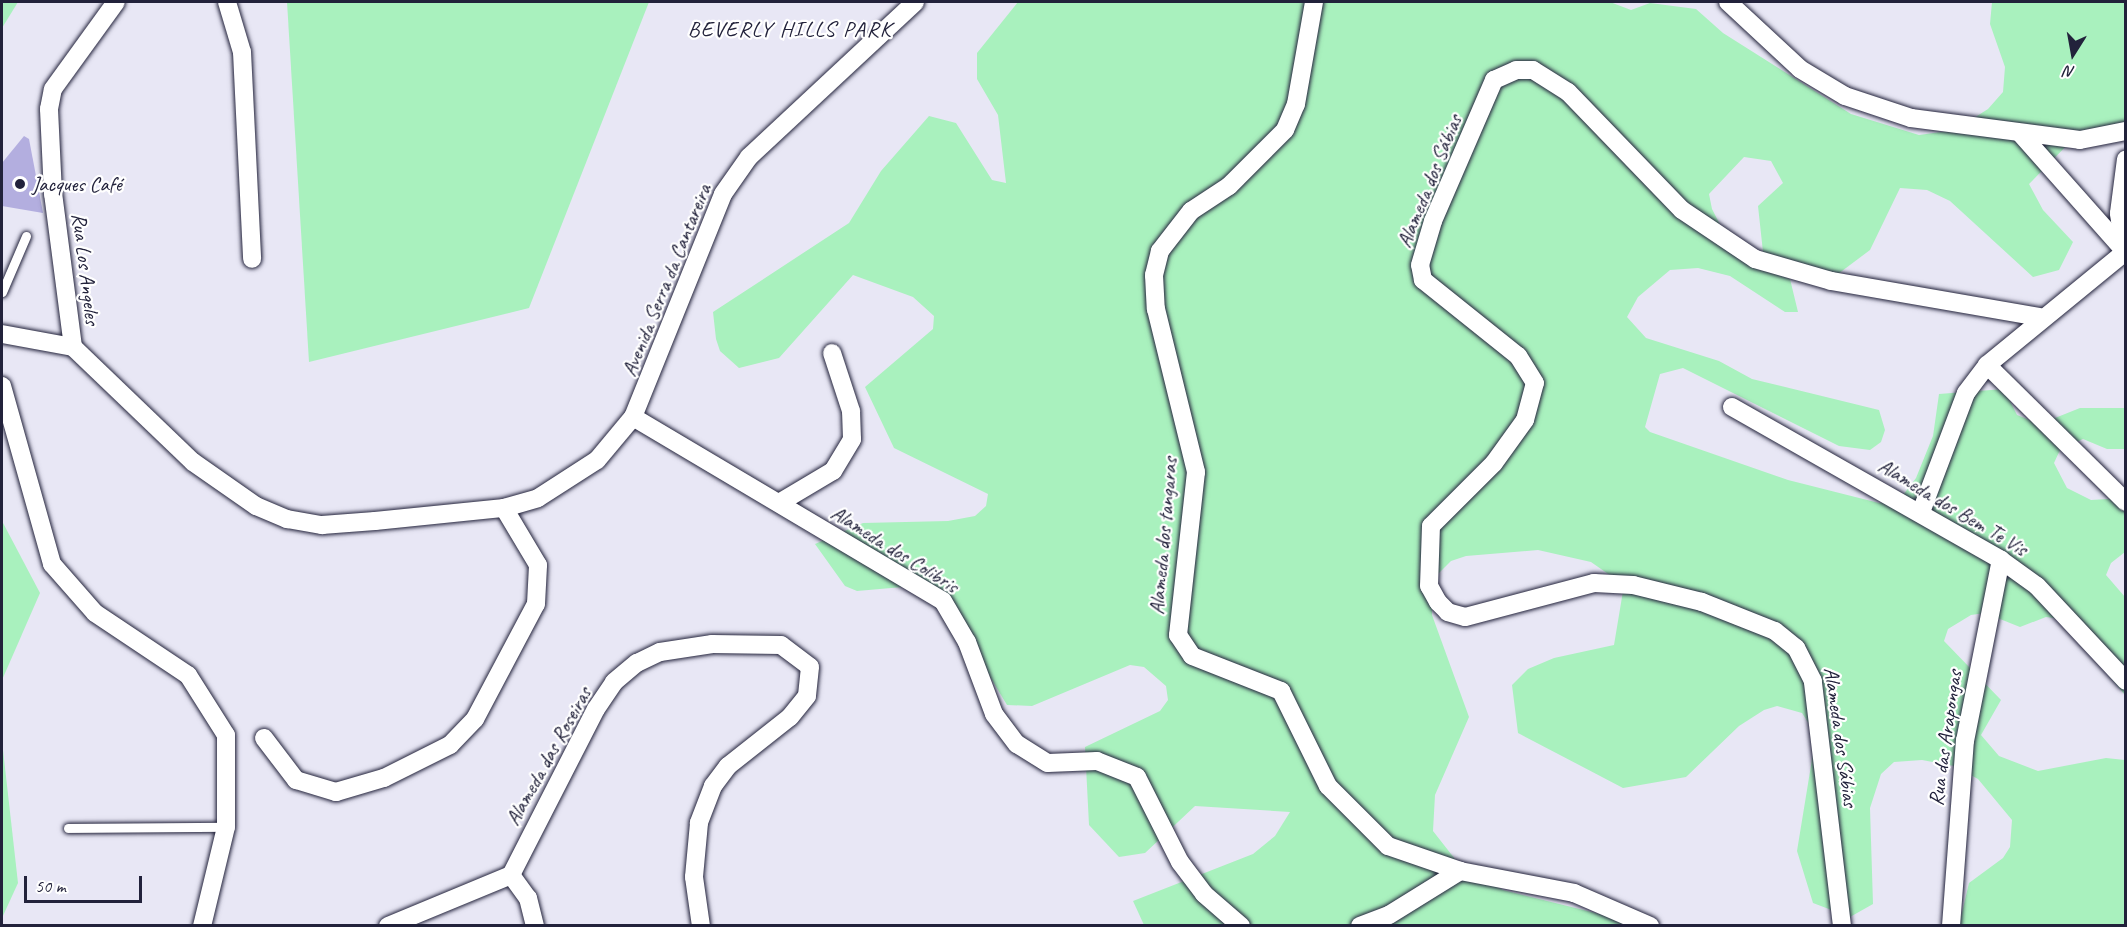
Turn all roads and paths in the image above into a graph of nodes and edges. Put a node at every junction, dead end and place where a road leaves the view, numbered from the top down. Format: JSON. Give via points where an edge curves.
{"nodes":[{"id":1,"x":116,"y":2,"type":"edge"},
{"id":2,"x":227,"y":2,"type":"edge"},
{"id":3,"x":915,"y":2,"type":"edge"},
{"id":4,"x":1314,"y":2,"type":"edge"},
{"id":5,"x":1728,"y":2,"type":"edge"},
{"id":6,"x":2126,"y":131,"type":"edge"},
{"id":7,"x":2020,"y":133,"type":"junction"},
{"id":8,"x":2126,"y":159,"type":"edge"},
{"id":9,"x":26,"y":236,"type":"dead end"},
{"id":10,"x":2125,"y":252,"type":"edge"},
{"id":11,"x":252,"y":259,"type":"dead end"},
{"id":12,"x":2,"y":292,"type":"edge"},
{"id":13,"x":2040,"y":317,"type":"junction"},
{"id":14,"x":2,"y":334,"type":"edge"},
{"id":15,"x":73,"y":347,"type":"junction"},
{"id":16,"x":832,"y":353,"type":"dead end"},
{"id":17,"x":1988,"y":365,"type":"junction"},
{"id":18,"x":2,"y":386,"type":"edge"},
{"id":19,"x":1732,"y":407,"type":"dead end"},
{"id":20,"x":633,"y":417,"type":"junction"},
{"id":21,"x":2126,"y":502,"type":"edge"},
{"id":22,"x":779,"y":503,"type":"junction"},
{"id":23,"x":504,"y":508,"type":"junction"},
{"id":24,"x":1921,"y":512,"type":"junction"},
{"id":25,"x":2001,"y":560,"type":"junction"},
{"id":26,"x":2126,"y":681,"type":"edge"},
{"id":27,"x":264,"y":738,"type":"dead end"},
{"id":28,"x":226,"y":827,"type":"junction"},
{"id":29,"x":68,"y":828,"type":"dead end"},
{"id":30,"x":1460,"y":871,"type":"junction"},
{"id":31,"x":512,"y":875,"type":"junction"},
{"id":32,"x":202,"y":926,"type":"edge"},
{"id":33,"x":388,"y":926,"type":"edge"},
{"id":34,"x":535,"y":926,"type":"edge"},
{"id":35,"x":701,"y":926,"type":"edge"},
{"id":36,"x":1241,"y":926,"type":"edge"},
{"id":37,"x":1360,"y":926,"type":"edge"},
{"id":38,"x":1650,"y":926,"type":"edge"},
{"id":39,"x":1842,"y":926,"type":"edge"},
{"id":40,"x":1951,"y":926,"type":"edge"}],
"edges":[{"from":1,"to":15,"type":"street","name":"Rua Los Angeles","via":[[58,81],[49,109],[53,194]]},
{"from":2,"to":11,"type":"street","via":[[242,52]]},
{"from":3,"to":20,"type":"street","name":"Avenida Serra da Cantareira","via":[[749,157],[723,194]]},
{"from":4,"to":30,"type":"street","name":"Alameda dos tangaras","via":[[1296,104],[1285,130],[1269,152],[1191,211],[1170,234],[1154,275],[1156,309],[1193,443],[1196,472],[1176,617],[1182,646],[1192,656],[1281,691],[1328,786],[1365,829],[1388,846]]},
{"from":5,"to":7,"type":"street","via":[[1800,69],[1845,96],[1911,118]]},
{"from":6,"to":7,"type":"street","via":[[2080,140]]},
{"from":7,"to":10,"type":"street"},
{"from":8,"to":10,"type":"street","via":[[2119,213]]},
{"from":9,"to":12,"type":"lane"},
{"from":10,"to":13,"type":"street"},
{"from":13,"to":17,"type":"street"},
{"from":13,"to":39,"type":"street","name":"Alameda dos Sábias","via":[[1831,281],[1755,259],[1682,210],[1568,92],[1548,76],[1526,69],[1494,80],[1433,221],[1420,265],[1423,280],[1518,356],[1536,383],[1525,420],[1494,463],[1431,526],[1429,586],[1438,602],[1448,612],[1465,617],[1594,583],[1633,585],[1702,602],[1775,631],[1796,648],[1813,681]]},
{"from":14,"to":15,"type":"street"},
{"from":15,"to":23,"type":"street","name":"Avenida Serra da Cantareira","via":[[193,462],[256,506],[287,519],[322,525]]},
{"from":16,"to":22,"type":"street","via":[[851,411],[849,448],[833,471]]},
{"from":17,"to":21,"type":"street"},
{"from":17,"to":24,"type":"street","via":[[1966,393]]},
{"from":18,"to":28,"type":"street","via":[[52,564],[95,613],[188,675],[226,735]]},
{"from":19,"to":24,"type":"street","name":"Alameda dos Bem Te Vis"},
{"from":20,"to":22,"type":"street","name":"Alameda dos Colibris"},
{"from":20,"to":23,"type":"street","name":"Avenida Serra da Cantareira","via":[[619,438],[568,483]]},
{"from":22,"to":36,"type":"street","name":"Alameda dos Colibris","via":[[943,601],[967,642],[994,714],[1017,744],[1048,763],[1097,761],[1137,777],[1180,862],[1204,894]]},
{"from":23,"to":27,"type":"street","via":[[521,528],[538,565],[536,604],[475,719],[450,745],[384,778],[336,792],[296,780]]},
{"from":24,"to":25,"type":"street","name":"Alameda dos Bem Te Vis"},
{"from":25,"to":26,"type":"street","name":"Alameda dos Bem Te Vis","via":[[2054,602]]},
{"from":25,"to":40,"type":"street","name":"Rua das Arapongas","via":[[1965,741]]},
{"from":28,"to":29,"type":"lane"},
{"from":28,"to":32,"type":"street"},
{"from":30,"to":37,"type":"street","via":[[1389,915]]},
{"from":30,"to":38,"type":"street","via":[[1574,893]]},
{"from":31,"to":33,"type":"street"},
{"from":31,"to":34,"type":"street","via":[[528,898]]},
{"from":31,"to":35,"type":"street","name":"Alameda das Roseiras","via":[[614,682],[660,652],[755,641],[781,645],[810,667],[807,696],[790,717],[728,766],[712,786],[699,823],[694,877]]}]}
